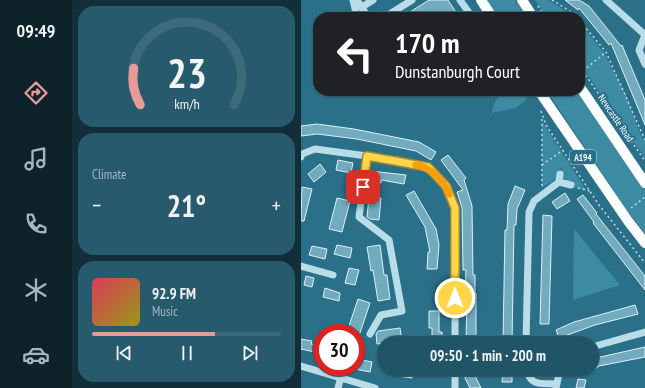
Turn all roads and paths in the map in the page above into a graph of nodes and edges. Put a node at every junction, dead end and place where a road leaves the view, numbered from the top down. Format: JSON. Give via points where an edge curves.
{"nodes":[{"id":1,"x":353,"y":0,"type":"edge"},
{"id":2,"x":357,"y":0,"type":"edge"},
{"id":3,"x":373,"y":0,"type":"edge"},
{"id":4,"x":412,"y":0,"type":"edge"},
{"id":5,"x":460,"y":0,"type":"edge"},
{"id":6,"x":481,"y":0,"type":"edge"},
{"id":7,"x":522,"y":0,"type":"edge"},
{"id":8,"x":552,"y":0,"type":"edge"},
{"id":9,"x":606,"y":0,"type":"edge"},
{"id":10,"x":537,"y":6,"type":"dead end"},
{"id":11,"x":362,"y":7,"type":"junction"},
{"id":12,"x":356,"y":12,"type":"edge"},
{"id":13,"x":365,"y":12,"type":"edge"},
{"id":14,"x":393,"y":12,"type":"edge"},
{"id":15,"x":468,"y":12,"type":"edge"},
{"id":16,"x":489,"y":12,"type":"edge"},
{"id":17,"x":530,"y":12,"type":"edge"},
{"id":18,"x":541,"y":12,"type":"edge"},
{"id":19,"x":571,"y":12,"type":"edge"},
{"id":20,"x":585,"y":27,"type":"edge"},
{"id":21,"x":645,"y":35,"type":"edge"},
{"id":22,"x":606,"y":52,"type":"junction"},
{"id":23,"x":645,"y":64,"type":"edge"},
{"id":24,"x":585,"y":69,"type":"edge"},
{"id":25,"x":585,"y":74,"type":"edge"},
{"id":26,"x":585,"y":94,"type":"edge"},
{"id":27,"x":538,"y":96,"type":"edge"},
{"id":28,"x":541,"y":96,"type":"edge"},
{"id":29,"x":544,"y":104,"type":"junction"},
{"id":30,"x":542,"y":116,"type":"junction"},
{"id":31,"x":645,"y":140,"type":"edge"},
{"id":32,"x":563,"y":150,"type":"junction"},
{"id":33,"x":301,"y":155,"type":"edge"},
{"id":34,"x":367,"y":156,"type":"junction"},
{"id":35,"x":645,"y":161,"type":"edge"},
{"id":36,"x":542,"y":165,"type":"junction"},
{"id":37,"x":560,"y":174,"type":"dead end"},
{"id":38,"x":559,"y":182,"type":"junction"},
{"id":39,"x":645,"y":184,"type":"edge"},
{"id":40,"x":571,"y":185,"type":"joint"},
{"id":41,"x":590,"y":191,"type":"junction"},
{"id":42,"x":542,"y":194,"type":"junction"},
{"id":43,"x":645,"y":197,"type":"edge"},
{"id":44,"x":623,"y":215,"type":"junction"},
{"id":45,"x":645,"y":243,"type":"edge"},
{"id":46,"x":645,"y":263,"type":"edge"},
{"id":47,"x":301,"y":266,"type":"edge"},
{"id":48,"x":333,"y":274,"type":"dead end"},
{"id":49,"x":645,"y":332,"type":"edge"},
{"id":50,"x":370,"y":334,"type":"dead end"},
{"id":51,"x":455,"y":336,"type":"edge"},
{"id":52,"x":526,"y":336,"type":"edge"},
{"id":53,"x":599,"y":345,"type":"edge"},
{"id":54,"x":301,"y":366,"type":"edge"},
{"id":55,"x":455,"y":376,"type":"edge"},
{"id":56,"x":528,"y":376,"type":"edge"},
{"id":57,"x":558,"y":376,"type":"edge"},
{"id":58,"x":341,"y":377,"type":"junction"},
{"id":59,"x":556,"y":386,"type":"edge"},
{"id":60,"x":338,"y":388,"type":"edge"},
{"id":61,"x":375,"y":388,"type":"edge"},
{"id":62,"x":455,"y":388,"type":"edge"}],
"edges":[{"from":1,"to":12,"type":"street"},
{"from":2,"to":11,"type":"street"},
{"from":3,"to":11,"type":"street"},
{"from":4,"to":14,"type":"street"},
{"from":5,"to":15,"type":"street"},
{"from":6,"to":16,"type":"main road"},
{"from":7,"to":17,"type":"main road"},
{"from":8,"to":19,"type":"path"},
{"from":9,"to":21,"type":"street"},
{"from":10,"to":18,"type":"path"},
{"from":11,"to":13,"type":"street"},
{"from":20,"to":22,"type":"path"},
{"from":21,"to":23,"type":"street","via":[[639,50]]},
{"from":22,"to":24,"type":"path"},
{"from":22,"to":31,"type":"path"},
{"from":25,"to":35,"type":"path"},
{"from":26,"to":39,"type":"main road","name":"Newcastle Road"},
{"from":27,"to":29,"type":"street"},
{"from":28,"to":29,"type":"main road","number":"A194"},
{"from":29,"to":30,"type":"path"},
{"from":29,"to":44,"type":"main road","number":"A194"},
{"from":30,"to":32,"type":"path"},
{"from":30,"to":36,"type":"path"},
{"from":32,"to":36,"type":"path"},
{"from":32,"to":41,"type":"path"},
{"from":33,"to":34,"type":"street","via":[[315,149]]},
{"from":34,"to":50,"type":"street","via":[[359,217],[389,240],[402,311],[381,315]]},
{"from":34,"to":51,"type":"street","via":[[428,167],[446,186],[455,208]]},
{"from":36,"to":42,"type":"path"},
{"from":37,"to":38,"type":"street"},
{"from":38,"to":40,"type":"street"},
{"from":38,"to":42,"type":"street"},
{"from":40,"to":41,"type":"path"},
{"from":41,"to":46,"type":"path"},
{"from":42,"to":52,"type":"street","via":[[534,200],[529,212]]},
{"from":43,"to":44,"type":"path"},
{"from":44,"to":45,"type":"main road","number":"A194"},
{"from":47,"to":48,"type":"street"},
{"from":49,"to":53,"type":"street"},
{"from":54,"to":58,"type":"street"},
{"from":55,"to":62,"type":"street"},
{"from":56,"to":59,"type":"street","via":[[532,381]]},
{"from":57,"to":59,"type":"street"},
{"from":58,"to":60,"type":"street"},
{"from":58,"to":61,"type":"street"}]}
